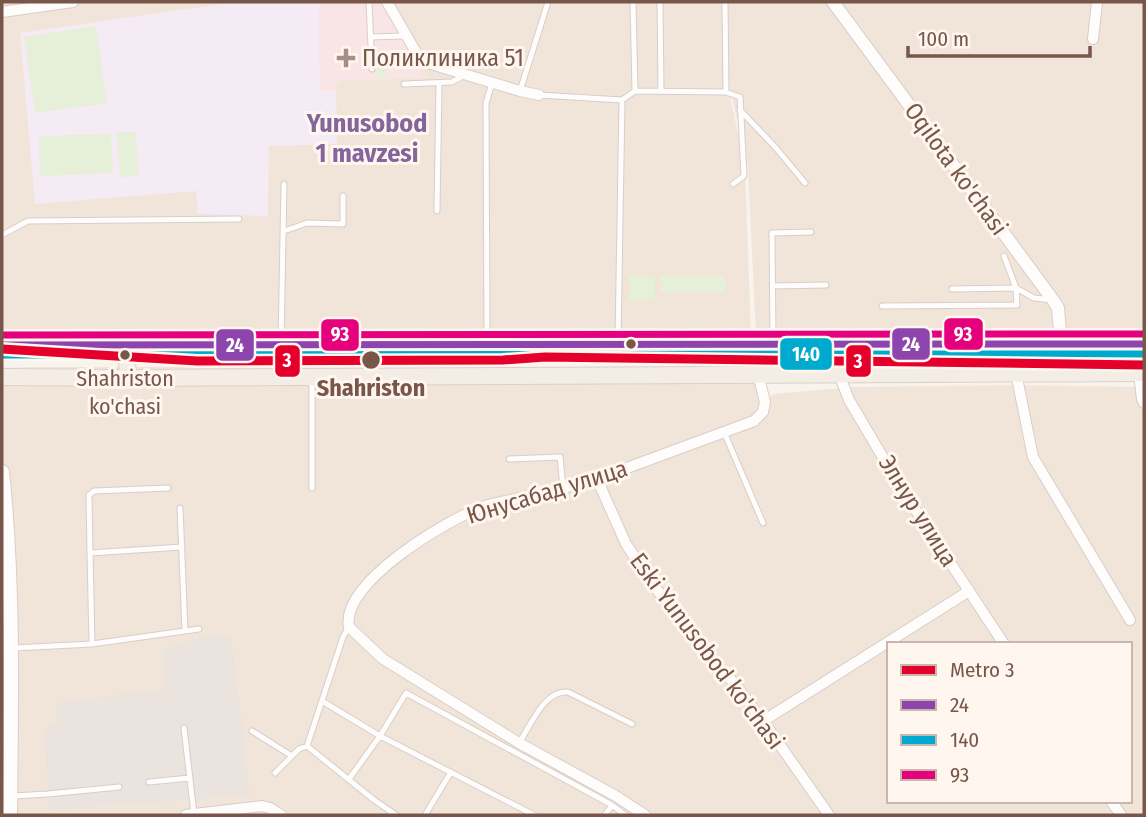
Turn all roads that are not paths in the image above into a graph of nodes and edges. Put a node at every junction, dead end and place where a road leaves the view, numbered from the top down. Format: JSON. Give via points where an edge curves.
{"nodes":[{"id":1,"x":72,"y":2,"type":"edge"},
{"id":2,"x":369,"y":2,"type":"edge"},
{"id":3,"x":387,"y":2,"type":"edge"},
{"id":4,"x":548,"y":2,"type":"edge"},
{"id":5,"x":633,"y":2,"type":"edge"},
{"id":6,"x":660,"y":2,"type":"edge"},
{"id":7,"x":725,"y":2,"type":"edge"},
{"id":8,"x":833,"y":2,"type":"edge"},
{"id":9,"x":1097,"y":2,"type":"edge"},
{"id":10,"x":45,"y":4,"type":"edge"},
{"id":11,"x":2,"y":12,"type":"edge"},
{"id":12,"x":407,"y":36,"type":"junction"},
{"id":13,"x":370,"y":37,"type":"junction"},
{"id":14,"x":1093,"y":39,"type":"dead end"},
{"id":15,"x":372,"y":69,"type":"dead end"},
{"id":16,"x":467,"y":75,"type":"junction"},
{"id":17,"x":492,"y":82,"type":"junction"},
{"id":18,"x":439,"y":83,"type":"junction"},
{"id":19,"x":404,"y":84,"type":"dead end"},
{"id":20,"x":520,"y":91,"type":"junction"},
{"id":21,"x":635,"y":91,"type":"junction"},
{"id":22,"x":661,"y":91,"type":"junction"},
{"id":23,"x":726,"y":92,"type":"junction"},
{"id":24,"x":540,"y":95,"type":"joint"},
{"id":25,"x":622,"y":100,"type":"junction"},
{"id":26,"x":740,"y":110,"type":"junction"},
{"id":27,"x":805,"y":183,"type":"dead end"},
{"id":28,"x":284,"y":184,"type":"dead end"},
{"id":29,"x":733,"y":184,"type":"dead end"},
{"id":30,"x":343,"y":196,"type":"dead end"},
{"id":31,"x":437,"y":211,"type":"dead end"},
{"id":32,"x":239,"y":219,"type":"dead end"},
{"id":33,"x":284,"y":231,"type":"junction"},
{"id":34,"x":811,"y":232,"type":"dead end"},
{"id":35,"x":2,"y":235,"type":"edge"},
{"id":36,"x":1004,"y":256,"type":"dead end"},
{"id":37,"x":826,"y":285,"type":"dead end"},
{"id":38,"x":772,"y":286,"type":"junction"},
{"id":39,"x":1016,"y":288,"type":"junction"},
{"id":40,"x":952,"y":289,"type":"dead end"},
{"id":41,"x":1053,"y":300,"type":"junction"},
{"id":42,"x":882,"y":306,"type":"dead end"},
{"id":43,"x":617,"y":344,"type":"junction"},
{"id":44,"x":773,"y":344,"type":"junction"},
{"id":45,"x":1061,"y":344,"type":"junction"},
{"id":46,"x":1144,"y":344,"type":"edge"},
{"id":47,"x":2,"y":345,"type":"edge"},
{"id":48,"x":126,"y":345,"type":"junction"},
{"id":49,"x":281,"y":345,"type":"junction"},
{"id":50,"x":487,"y":345,"type":"junction"},
{"id":51,"x":1016,"y":373,"type":"junction"},
{"id":52,"x":1142,"y":373,"type":"edge"},
{"id":53,"x":758,"y":374,"type":"junction"},
{"id":54,"x":839,"y":374,"type":"junction"},
{"id":55,"x":312,"y":376,"type":"junction"},
{"id":56,"x":2,"y":377,"type":"edge"},
{"id":57,"x":128,"y":378,"type":"junction"},
{"id":58,"x":1144,"y":403,"type":"edge"},
{"id":59,"x":724,"y":432,"type":"junction"},
{"id":60,"x":509,"y":459,"type":"dead end"},
{"id":61,"x":2,"y":472,"type":"edge"},
{"id":62,"x":597,"y":479,"type":"junction"},
{"id":63,"x":168,"y":488,"type":"dead end"},
{"id":64,"x":312,"y":488,"type":"dead end"},
{"id":65,"x":564,"y":488,"type":"junction"},
{"id":66,"x":180,"y":508,"type":"dead end"},
{"id":67,"x":763,"y":523,"type":"dead end"},
{"id":68,"x":5,"y":543,"type":"edge"},
{"id":69,"x":182,"y":547,"type":"junction"},
{"id":70,"x":90,"y":553,"type":"junction"},
{"id":71,"x":969,"y":591,"type":"junction"},
{"id":72,"x":1130,"y":620,"type":"dead end"},
{"id":73,"x":349,"y":627,"type":"junction"},
{"id":74,"x":199,"y":629,"type":"dead end"},
{"id":75,"x":185,"y":631,"type":"junction"},
{"id":76,"x":887,"y":642,"type":"edge"},
{"id":77,"x":888,"y":642,"type":"edge"},
{"id":78,"x":1003,"y":642,"type":"edge"},
{"id":79,"x":92,"y":644,"type":"junction"},
{"id":80,"x":11,"y":648,"type":"junction"},
{"id":81,"x":322,"y":701,"type":"junction"},
{"id":82,"x":762,"y":721,"type":"junction"},
{"id":83,"x":632,"y":724,"type":"dead end"},
{"id":84,"x":184,"y":728,"type":"dead end"},
{"id":85,"x":252,"y":731,"type":"dead end"},
{"id":86,"x":380,"y":736,"type":"junction"},
{"id":87,"x":6,"y":741,"type":"edge"},
{"id":88,"x":520,"y":743,"type":"junction"},
{"id":89,"x":307,"y":746,"type":"junction"},
{"id":90,"x":292,"y":756,"type":"junction"},
{"id":91,"x":451,"y":772,"type":"junction"},
{"id":92,"x":275,"y":773,"type":"dead end"},
{"id":93,"x":190,"y":778,"type":"junction"},
{"id":94,"x":349,"y":779,"type":"junction"},
{"id":95,"x":149,"y":782,"type":"dead end"},
{"id":96,"x":118,"y":787,"type":"dead end"},
{"id":97,"x":10,"y":796,"type":"junction"},
{"id":98,"x":612,"y":805,"type":"junction"},
{"id":99,"x":242,"y":811,"type":"edge"},
{"id":100,"x":10,"y":815,"type":"edge"},
{"id":101,"x":190,"y":815,"type":"edge"},
{"id":102,"x":281,"y":815,"type":"edge"},
{"id":103,"x":396,"y":815,"type":"edge"},
{"id":104,"x":425,"y":815,"type":"edge"},
{"id":105,"x":532,"y":815,"type":"edge"},
{"id":106,"x":605,"y":815,"type":"edge"},
{"id":107,"x":625,"y":815,"type":"edge"},
{"id":108,"x":645,"y":815,"type":"edge"},
{"id":109,"x":829,"y":815,"type":"edge"}],
"edges":[{"from":1,"to":10,"type":"street"},
{"from":2,"to":13,"type":"lane"},
{"from":3,"to":12,"type":"street"},
{"from":4,"to":20,"type":"lane"},
{"from":5,"to":21,"type":"lane"},
{"from":6,"to":22,"type":"lane"},
{"from":7,"to":23,"type":"lane"},
{"from":8,"to":41,"type":"street","name":"Oqilota ko'chasi"},
{"from":9,"to":14,"type":"street"},
{"from":10,"to":11,"type":"street"},
{"from":12,"to":13,"type":"lane"},
{"from":12,"to":16,"type":"street","via":[[421,61]]},
{"from":13,"to":15,"type":"lane"},
{"from":16,"to":17,"type":"street"},
{"from":16,"to":18,"type":"lane"},
{"from":17,"to":20,"type":"street"},
{"from":17,"to":50,"type":"lane","via":[[486,103]]},
{"from":18,"to":19,"type":"lane"},
{"from":18,"to":31,"type":"lane"},
{"from":20,"to":24,"type":"street"},
{"from":21,"to":22,"type":"lane"},
{"from":21,"to":25,"type":"lane"},
{"from":22,"to":23,"type":"lane"},
{"from":23,"to":26,"type":"lane","via":[[740,97]]},
{"from":24,"to":25,"type":"lane"},
{"from":25,"to":43,"type":"lane"},
{"from":26,"to":27,"type":"lane"},
{"from":26,"to":29,"type":"lane","via":[[744,177]]},
{"from":28,"to":33,"type":"lane"},
{"from":30,"to":33,"type":"lane","via":[[343,224],[307,223]]},
{"from":32,"to":35,"type":"lane","via":[[28,220]]},
{"from":33,"to":49,"type":"lane"},
{"from":34,"to":38,"type":"lane","via":[[772,233]]},
{"from":36,"to":39,"type":"lane"},
{"from":37,"to":38,"type":"lane"},
{"from":38,"to":44,"type":"lane"},
{"from":39,"to":40,"type":"lane"},
{"from":39,"to":41,"type":"lane","via":[[1034,298]]},
{"from":39,"to":42,"type":"lane","via":[[1017,305]]},
{"from":41,"to":45,"type":"street","name":"Oqilota ko'chasi"},
{"from":43,"to":44,"type":"main road"},
{"from":43,"to":50,"type":"main road"},
{"from":44,"to":45,"type":"main road"},
{"from":45,"to":46,"type":"main road"},
{"from":47,"to":48,"type":"main road"},
{"from":48,"to":49,"type":"main road"},
{"from":48,"to":57,"type":"main road"},
{"from":49,"to":50,"type":"main road"},
{"from":51,"to":52,"type":"main road"},
{"from":51,"to":54,"type":"main road"},
{"from":51,"to":72,"type":"street","via":[[1033,457]]},
{"from":52,"to":58,"type":"street"},
{"from":53,"to":54,"type":"main road"},
{"from":53,"to":55,"type":"main road"},
{"from":53,"to":59,"type":"street","name":"Юнусабад улица","via":[[763,412],[754,421]]},
{"from":54,"to":71,"type":"street","name":"Элнур улица","via":[[849,400],[901,488]]},
{"from":55,"to":57,"type":"main road"},
{"from":55,"to":64,"type":"lane"},
{"from":56,"to":57,"type":"main road"},
{"from":59,"to":62,"type":"street","name":"Юнусабад улица"},
{"from":59,"to":67,"type":"lane"},
{"from":60,"to":65,"type":"lane","via":[[560,457]]},
{"from":61,"to":68,"type":"main road"},
{"from":62,"to":65,"type":"street","name":"Юнусабад улица"},
{"from":62,"to":82,"type":"street","name":"Eski Yunusobod ko'chasi","via":[[626,544],[651,583]]},
{"from":63,"to":70,"type":"lane","via":[[94,491],[89,495]]},
{"from":65,"to":73,"type":"street","name":"Юнусабад улица","via":[[483,507],[435,530],[366,583],[349,613]]},
{"from":66,"to":69,"type":"lane"},
{"from":68,"to":80,"type":"main road"},
{"from":69,"to":70,"type":"lane"},
{"from":69,"to":75,"type":"lane"},
{"from":70,"to":79,"type":"lane"},
{"from":71,"to":77,"type":"street"},
{"from":71,"to":78,"type":"street","name":"Элнур улица"},
{"from":73,"to":81,"type":"lane"},
{"from":73,"to":88,"type":"street","via":[[383,659]]},
{"from":74,"to":75,"type":"lane"},
{"from":75,"to":79,"type":"lane"},
{"from":76,"to":82,"type":"street"},
{"from":79,"to":80,"type":"lane"},
{"from":80,"to":87,"type":"main road"},
{"from":81,"to":86,"type":"lane"},
{"from":81,"to":89,"type":"lane"},
{"from":82,"to":109,"type":"street","name":"Eski Yunusobod ko'chasi"},
{"from":83,"to":88,"type":"lane","via":[[560,692],[542,706]]},
{"from":84,"to":93,"type":"lane"},
{"from":85,"to":90,"type":"lane"},
{"from":86,"to":91,"type":"lane"},
{"from":86,"to":94,"type":"lane"},
{"from":86,"to":98,"type":"lane","via":[[406,693]]},
{"from":87,"to":97,"type":"main road"},
{"from":88,"to":108,"type":"street"},
{"from":89,"to":90,"type":"lane"},
{"from":89,"to":94,"type":"lane"},
{"from":90,"to":92,"type":"lane"},
{"from":91,"to":104,"type":"lane"},
{"from":91,"to":105,"type":"lane"},
{"from":93,"to":95,"type":"lane"},
{"from":93,"to":101,"type":"lane"},
{"from":94,"to":103,"type":"lane"},
{"from":96,"to":97,"type":"lane"},
{"from":97,"to":100,"type":"main road"},
{"from":98,"to":106,"type":"lane"},
{"from":98,"to":107,"type":"lane"},
{"from":99,"to":101,"type":"street"},
{"from":99,"to":102,"type":"street","via":[[262,806]]}]}
